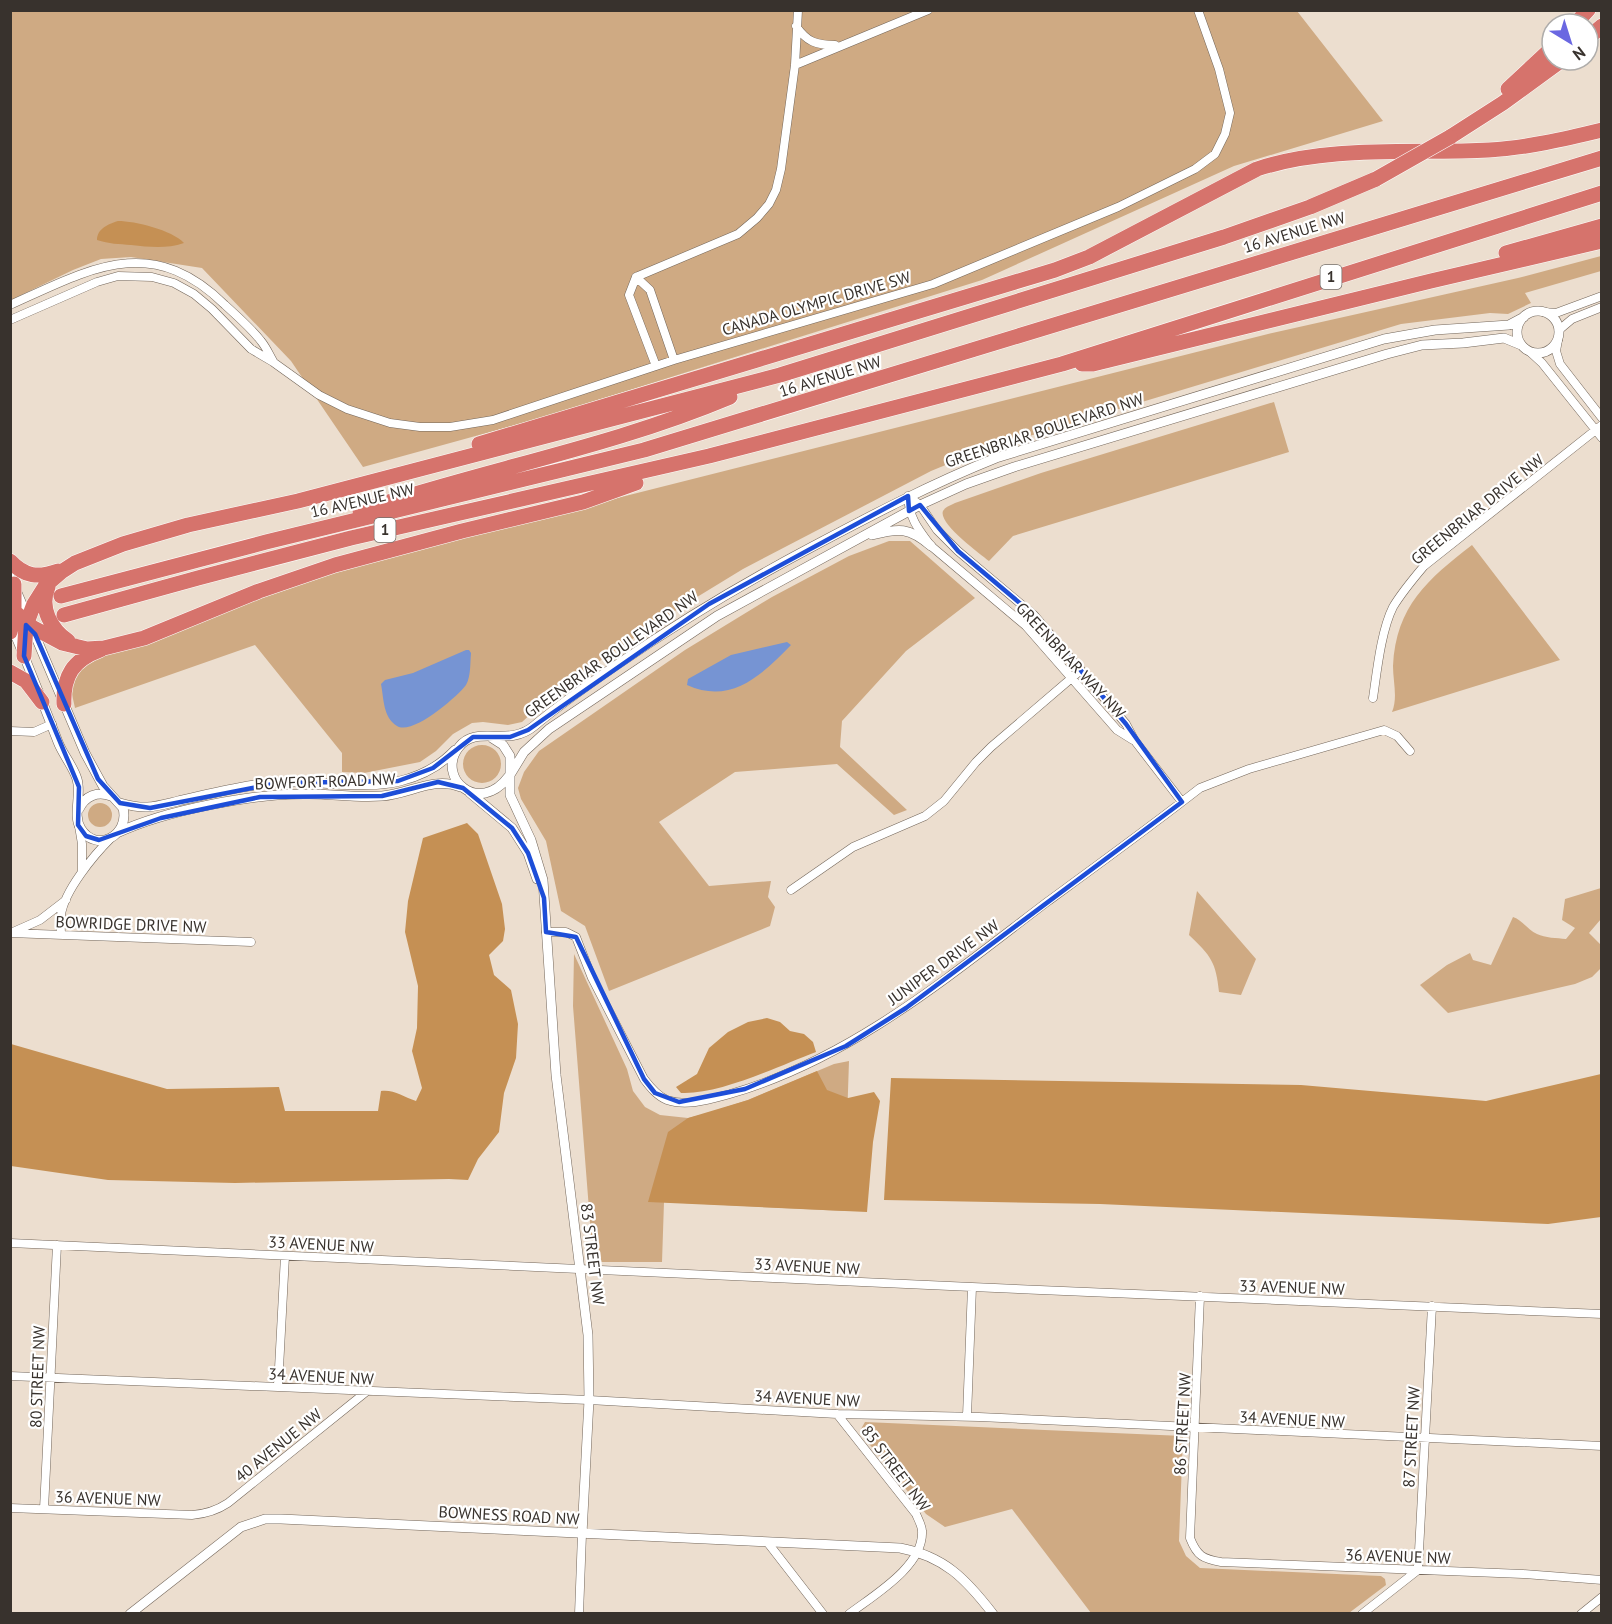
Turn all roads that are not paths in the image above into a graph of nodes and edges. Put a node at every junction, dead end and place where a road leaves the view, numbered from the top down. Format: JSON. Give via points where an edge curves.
{"nodes":[{"id":1,"x":798,"y":10,"type":"edge"},
{"id":2,"x":928,"y":10,"type":"edge"},
{"id":3,"x":1198,"y":10,"type":"edge"},
{"id":4,"x":796,"y":26,"type":"junction"},
{"id":5,"x":841,"y":46,"type":"junction"},
{"id":6,"x":1540,"y":59,"type":"edge"},
{"id":7,"x":795,"y":65,"type":"junction"},
{"id":8,"x":1546,"y":72,"type":"edge"},
{"id":9,"x":1602,"y":130,"type":"edge"},
{"id":10,"x":1450,"y":137,"type":"junction"},
{"id":11,"x":1602,"y":158,"type":"edge"},
{"id":12,"x":1602,"y":193,"type":"edge"},
{"id":13,"x":1602,"y":226,"type":"edge"},
{"id":14,"x":1602,"y":241,"type":"edge"},
{"id":15,"x":636,"y":277,"type":"junction"},
{"id":16,"x":1602,"y":296,"type":"edge"},
{"id":17,"x":10,"y":305,"type":"edge"},
{"id":18,"x":1602,"y":307,"type":"edge"},
{"id":19,"x":1543,"y":312,"type":"junction"},
{"id":20,"x":1290,"y":315,"type":"junction"},
{"id":21,"x":1524,"y":317,"type":"junction"},
{"id":22,"x":10,"y":320,"type":"edge"},
{"id":23,"x":1559,"y":335,"type":"junction"},
{"id":24,"x":1521,"y":345,"type":"junction"},
{"id":25,"x":1530,"y":352,"type":"junction"},
{"id":26,"x":674,"y":360,"type":"junction"},
{"id":27,"x":273,"y":362,"type":"junction"},
{"id":28,"x":1062,"y":364,"type":"junction"},
{"id":29,"x":656,"y":366,"type":"junction"},
{"id":30,"x":780,"y":375,"type":"junction"},
{"id":31,"x":1602,"y":418,"type":"edge"},
{"id":32,"x":1598,"y":428,"type":"edge"},
{"id":33,"x":1602,"y":438,"type":"edge"},
{"id":34,"x":710,"y":456,"type":"junction"},
{"id":35,"x":908,"y":496,"type":"junction"},
{"id":36,"x":298,"y":501,"type":"junction"},
{"id":37,"x":920,"y":505,"type":"junction"},
{"id":38,"x":909,"y":511,"type":"junction"},
{"id":39,"x":858,"y":538,"type":"junction"},
{"id":40,"x":266,"y":542,"type":"junction"},
{"id":41,"x":932,"y":546,"type":"junction"},
{"id":42,"x":10,"y":561,"type":"edge"},
{"id":43,"x":66,"y":568,"type":"junction"},
{"id":44,"x":52,"y":579,"type":"junction"},
{"id":45,"x":12,"y":580,"type":"edge"},
{"id":46,"x":61,"y":596,"type":"dead end"},
{"id":47,"x":64,"y":615,"type":"dead end"},
{"id":48,"x":19,"y":622,"type":"edge"},
{"id":49,"x":79,"y":648,"type":"junction"},
{"id":50,"x":104,"y":648,"type":"junction"},
{"id":51,"x":24,"y":657,"type":"joint"},
{"id":52,"x":1081,"y":670,"type":"junction"},
{"id":53,"x":10,"y":672,"type":"edge"},
{"id":54,"x":1071,"y":678,"type":"junction"},
{"id":55,"x":1373,"y":698,"type":"dead end"},
{"id":56,"x":42,"y":702,"type":"junction"},
{"id":57,"x":64,"y":704,"type":"junction"},
{"id":58,"x":52,"y":724,"type":"junction"},
{"id":59,"x":10,"y":731,"type":"edge"},
{"id":60,"x":489,"y":736,"type":"junction"},
{"id":61,"x":1135,"y":741,"type":"junction"},
{"id":62,"x":459,"y":747,"type":"junction"},
{"id":63,"x":1410,"y":751,"type":"dead end"},
{"id":64,"x":509,"y":776,"type":"junction"},
{"id":65,"x":466,"y":789,"type":"junction"},
{"id":66,"x":117,"y":800,"type":"junction"},
{"id":67,"x":1182,"y":802,"type":"junction"},
{"id":68,"x":78,"y":811,"type":"junction"},
{"id":69,"x":78,"y":825,"type":"junction"},
{"id":70,"x":115,"y":835,"type":"junction"},
{"id":71,"x":82,"y":872,"type":"junction"},
{"id":72,"x":791,"y":890,"type":"dead end"},
{"id":73,"x":544,"y":898,"type":"junction"},
{"id":74,"x":67,"y":899,"type":"junction"},
{"id":75,"x":546,"y":932,"type":"junction"},
{"id":76,"x":11,"y":933,"type":"edge"},
{"id":77,"x":61,"y":935,"type":"junction"},
{"id":78,"x":251,"y":942,"type":"dead end"},
{"id":79,"x":10,"y":1243,"type":"edge"},
{"id":80,"x":57,"y":1245,"type":"junction"},
{"id":81,"x":285,"y":1256,"type":"junction"},
{"id":82,"x":580,"y":1269,"type":"junction"},
{"id":83,"x":972,"y":1287,"type":"junction"},
{"id":84,"x":1200,"y":1296,"type":"junction"},
{"id":85,"x":1432,"y":1306,"type":"junction"},
{"id":86,"x":1602,"y":1314,"type":"edge"},
{"id":87,"x":10,"y":1376,"type":"edge"},
{"id":88,"x":49,"y":1377,"type":"junction"},
{"id":89,"x":279,"y":1387,"type":"junction"},
{"id":90,"x":366,"y":1392,"type":"junction"},
{"id":91,"x":589,"y":1400,"type":"junction"},
{"id":92,"x":837,"y":1414,"type":"junction"},
{"id":93,"x":967,"y":1416,"type":"junction"},
{"id":94,"x":1196,"y":1428,"type":"junction"},
{"id":95,"x":1424,"y":1438,"type":"junction"},
{"id":96,"x":1602,"y":1446,"type":"edge"},
{"id":97,"x":10,"y":1508,"type":"edge"},
{"id":98,"x":44,"y":1509,"type":"junction"},
{"id":99,"x":204,"y":1514,"type":"joint"},
{"id":100,"x":582,"y":1534,"type":"junction"},
{"id":101,"x":768,"y":1543,"type":"junction"},
{"id":102,"x":918,"y":1551,"type":"junction"},
{"id":103,"x":1197,"y":1551,"type":"joint"},
{"id":104,"x":1418,"y":1570,"type":"junction"},
{"id":105,"x":1602,"y":1580,"type":"edge"},
{"id":106,"x":1602,"y":1597,"type":"edge"},
{"id":107,"x":129,"y":1614,"type":"edge"},
{"id":108,"x":579,"y":1614,"type":"edge"},
{"id":109,"x":823,"y":1614,"type":"edge"},
{"id":110,"x":849,"y":1614,"type":"edge"},
{"id":111,"x":993,"y":1614,"type":"edge"},
{"id":112,"x":1362,"y":1614,"type":"edge"},
{"id":113,"x":1581,"y":1614,"type":"edge"}],
"edges":[{"from":1,"to":4,"type":"street"},
{"from":2,"to":5,"type":"street"},
{"from":3,"to":26,"type":"street","name":"CANADA OLYMPIC DRIVE SW","via":[[1230,113],[1226,134],[1215,154],[1204,163],[1118,207],[933,284]]},
{"from":4,"to":5,"type":"street","via":[[818,45]]},
{"from":4,"to":7,"type":"street"},
{"from":5,"to":7,"type":"street"},
{"from":6,"to":10,"type":"highway"},
{"from":7,"to":15,"type":"street","via":[[781,169],[769,204],[738,234]]},
{"from":8,"to":10,"type":"highway"},
{"from":9,"to":36,"type":"highway","via":[[1492,150],[1317,155],[1284,160],[1257,169],[1055,270]]},
{"from":10,"to":30,"type":"highway","bridge":true,"via":[[1376,179],[1310,207]]},
{"from":11,"to":40,"type":"highway","name":"16 AVENUE NW","number":"1","via":[[654,447]]},
{"from":12,"to":28,"type":"highway","number":"1"},
{"from":13,"to":20,"type":"highway"},
{"from":14,"to":20,"type":"highway"},
{"from":15,"to":26,"type":"street","via":[[650,290]]},
{"from":15,"to":29,"type":"street","via":[[629,295]]},
{"from":16,"to":19,"type":"street","via":[[1556,313]]},
{"from":17,"to":27,"type":"street","name":"CANADA OLYMPIC DRIVE SW","via":[[102,266],[160,266],[196,281],[220,300],[261,340]]},
{"from":18,"to":23,"type":"street","via":[[1572,319]]},
{"from":19,"to":21,"type":"street"},
{"from":19,"to":23,"type":"street","via":[[1552,316]]},
{"from":20,"to":28,"type":"highway","via":[[1093,364]]},
{"from":21,"to":24,"type":"street","via":[[1517,329]]},
{"from":21,"to":35,"type":"street","name":"GREENBRIAR BOULEVARD NW","via":[[1509,325],[1435,330],[1384,339],[996,458]]},
{"from":22,"to":27,"type":"street","name":"CANADA OLYMPIC DRIVE SW","via":[[103,280],[130,275],[152,277],[194,294],[251,349]]},
{"from":23,"to":25,"type":"street","via":[[1549,350]]},
{"from":23,"to":31,"type":"street","via":[[1559,362]]},
{"from":24,"to":25,"type":"street"},
{"from":24,"to":37,"type":"street","name":"GREENBRIAR BOULEVARD NW","via":[[1504,338],[1422,345],[1387,354],[1014,467]]},
{"from":25,"to":32,"type":"street"},
{"from":26,"to":29,"type":"street","name":"CANADA OLYMPIC DRIVE SW"},
{"from":27,"to":29,"type":"street","name":"CANADA OLYMPIC DRIVE SW","via":[[306,387],[346,409],[390,423],[435,428],[493,420]]},
{"from":28,"to":34,"type":"highway","number":"1"},
{"from":30,"to":36,"type":"highway"},
{"from":30,"to":40,"type":"highway","via":[[695,411],[613,439],[405,496]]},
{"from":32,"to":33,"type":"street"},
{"from":32,"to":55,"type":"street","name":"GREENBRIAR DRIVE NW","via":[[1424,566],[1392,609]]},
{"from":34,"to":47,"type":"highway","number":"1","via":[[362,536]]},
{"from":34,"to":50,"type":"highway","via":[[583,502],[335,565],[250,594],[144,638]]},
{"from":35,"to":37,"type":"street","name":"GREENBRIAR WAY NW"},
{"from":35,"to":38,"type":"street","name":"GREENBRIAR WAY NW"},
{"from":35,"to":60,"type":"street","name":"GREENBRIAR BOULEVARD NW","via":[[709,604],[528,730],[510,737]]},
{"from":36,"to":43,"type":"highway","via":[[160,532]]},
{"from":37,"to":38,"type":"street","name":"GREENBRIAR BOULEVARD NW"},
{"from":37,"to":52,"type":"street","name":"GREENBRIAR WAY NW","via":[[947,541],[1034,615]]},
{"from":38,"to":39,"type":"street","name":"GREENBRIAR BOULEVARD NW"},
{"from":38,"to":41,"type":"street","name":"GREENBRIAR WAY NW"},
{"from":39,"to":41,"type":"street","via":[[905,530],[918,534]]},
{"from":39,"to":64,"type":"street","name":"GREENBRIAR BOULEVARD NW","via":[[717,616],[635,670],[539,736]]},
{"from":40,"to":46,"type":"highway","name":"16 AVENUE NW","number":"1"},
{"from":41,"to":54,"type":"street","name":"GREENBRIAR WAY NW","via":[[1026,626]]},
{"from":42,"to":43,"type":"highway","via":[[30,576]]},
{"from":43,"to":44,"type":"highway"},
{"from":44,"to":48,"type":"highway"},
{"from":44,"to":49,"type":"highway","via":[[45,595],[48,618],[57,631]]},
{"from":45,"to":48,"type":"highway"},
{"from":48,"to":49,"type":"highway"},
{"from":48,"to":51,"type":"highway"},
{"from":48,"to":57,"type":"street"},
{"from":49,"to":50,"type":"highway"},
{"from":50,"to":57,"type":"highway","via":[[71,668]]},
{"from":51,"to":56,"type":"street"},
{"from":52,"to":54,"type":"street"},
{"from":52,"to":61,"type":"street","name":"GREENBRIAR WAY NW","via":[[1126,724]]},
{"from":53,"to":56,"type":"highway","via":[[26,681]]},
{"from":54,"to":61,"type":"street","name":"GREENBRIAR WAY NW","via":[[1117,730]]},
{"from":54,"to":72,"type":"street","via":[[975,762],[944,801],[925,816],[853,847]]},
{"from":56,"to":58,"type":"street"},
{"from":57,"to":66,"type":"street","via":[[98,779]]},
{"from":58,"to":59,"type":"street","via":[[34,732]]},
{"from":58,"to":68,"type":"street","via":[[78,780]]},
{"from":60,"to":62,"type":"street","via":[[473,737]]},
{"from":60,"to":64,"type":"street","via":[[507,750],[511,762]]},
{"from":61,"to":67,"type":"street","name":"GREENBRIAR WAY NW"},
{"from":62,"to":65,"type":"street","via":[[453,758],[453,771]]},
{"from":62,"to":66,"type":"street","name":"BOWFORT ROAD NW","via":[[433,768],[398,781],[286,782],[150,808]]},
{"from":63,"to":67,"type":"street","name":"JUNIPER DRIVE NW","via":[[1397,736],[1384,730],[1249,769],[1200,788]]},
{"from":64,"to":65,"type":"street","via":[[492,792],[480,794]]},
{"from":64,"to":73,"type":"street","name":"83 STREET NW","via":[[510,795],[537,856]]},
{"from":65,"to":70,"type":"street","name":"BOWFORT ROAD NW","via":[[438,782],[382,796],[260,797],[183,812]]},
{"from":65,"to":73,"type":"street","name":"83 STREET NW","via":[[512,828],[528,853]]},
{"from":66,"to":68,"type":"street","via":[[103,793],[92,795]]},
{"from":66,"to":70,"type":"street","via":[[124,819]]},
{"from":67,"to":75,"type":"street","name":"JUNIPER DRIVE NW","via":[[906,1008],[826,1057],[714,1098],[679,1102],[655,1093],[592,978],[576,937],[566,932]]},
{"from":68,"to":69,"type":"street"},
{"from":69,"to":70,"type":"street","via":[[92,839],[106,840]]},
{"from":69,"to":71,"type":"street","name":"BOWFORT ROAD NW"},
{"from":70,"to":71,"type":"street","name":"BOWFORT ROAD NW"},
{"from":71,"to":74,"type":"street","name":"BOWFORT ROAD NW"},
{"from":73,"to":75,"type":"street","name":"83 STREET NW"},
{"from":74,"to":76,"type":"street","via":[[40,920]]},
{"from":74,"to":77,"type":"street","name":"BOWFORT ROAD NW","via":[[61,914]]},
{"from":75,"to":82,"type":"street","name":"83 STREET NW","via":[[556,1076]]},
{"from":76,"to":77,"type":"street","name":"BOWRIDGE DRIVE NW"},
{"from":77,"to":78,"type":"street","name":"BOWRIDGE DRIVE NW"},
{"from":79,"to":80,"type":"street","name":"33 AVENUE NW"},
{"from":80,"to":81,"type":"street","name":"33 AVENUE NW"},
{"from":80,"to":88,"type":"street","name":"80 STREET NW"},
{"from":81,"to":82,"type":"street","name":"33 AVENUE NW"},
{"from":81,"to":89,"type":"street"},
{"from":82,"to":83,"type":"street","name":"33 AVENUE NW"},
{"from":82,"to":91,"type":"street","name":"83 STREET NW","via":[[588,1335]]},
{"from":83,"to":84,"type":"street","name":"33 AVENUE NW"},
{"from":83,"to":93,"type":"street"},
{"from":84,"to":85,"type":"street","name":"33 AVENUE NW"},
{"from":84,"to":94,"type":"street","name":"86 STREET NW"},
{"from":85,"to":86,"type":"street","name":"33 AVENUE NW"},
{"from":85,"to":95,"type":"street","name":"87 STREET NW"},
{"from":87,"to":88,"type":"street","name":"34 AVENUE NW"},
{"from":88,"to":89,"type":"street","name":"34 AVENUE NW"},
{"from":88,"to":98,"type":"street","name":"80 STREET NW"},
{"from":89,"to":90,"type":"street","name":"34 AVENUE NW"},
{"from":90,"to":91,"type":"street","name":"34 AVENUE NW"},
{"from":90,"to":99,"type":"street","name":"40 AVENUE NW","via":[[228,1503]]},
{"from":91,"to":92,"type":"street","name":"34 AVENUE NW"},
{"from":91,"to":100,"type":"street","name":"83 STREET NW"},
{"from":92,"to":93,"type":"street","name":"34 AVENUE NW"},
{"from":92,"to":102,"type":"street","name":"85 STREET NW","via":[[916,1514],[922,1531]]},
{"from":93,"to":94,"type":"street","name":"34 AVENUE NW"},
{"from":94,"to":95,"type":"street","name":"34 AVENUE NW"},
{"from":94,"to":103,"type":"street","name":"86 STREET NW","via":[[1190,1538]]},
{"from":95,"to":96,"type":"street","name":"34 AVENUE NW"},
{"from":95,"to":104,"type":"street","name":"87 STREET NW"},
{"from":97,"to":98,"type":"street","name":"36 AVENUE NW"},
{"from":98,"to":99,"type":"street","name":"36 AVENUE NW"},
{"from":100,"to":101,"type":"street","name":"BOWNESS ROAD NW"},
{"from":100,"to":107,"type":"street","name":"BOWNESS ROAD NW","via":[[265,1519],[227,1536]]},
{"from":100,"to":108,"type":"street","name":"83 STREET NW"},
{"from":101,"to":102,"type":"street","name":"BOWNESS ROAD NW"},
{"from":101,"to":109,"type":"street"},
{"from":102,"to":110,"type":"street","via":[[911,1564]]},
{"from":102,"to":111,"type":"street","via":[[950,1567]]},
{"from":103,"to":104,"type":"street","name":"36 AVENUE NW","via":[[1205,1559],[1221,1562]]},
{"from":104,"to":105,"type":"street","name":"36 AVENUE NW"},
{"from":104,"to":112,"type":"street"},
{"from":106,"to":113,"type":"street"}]}
